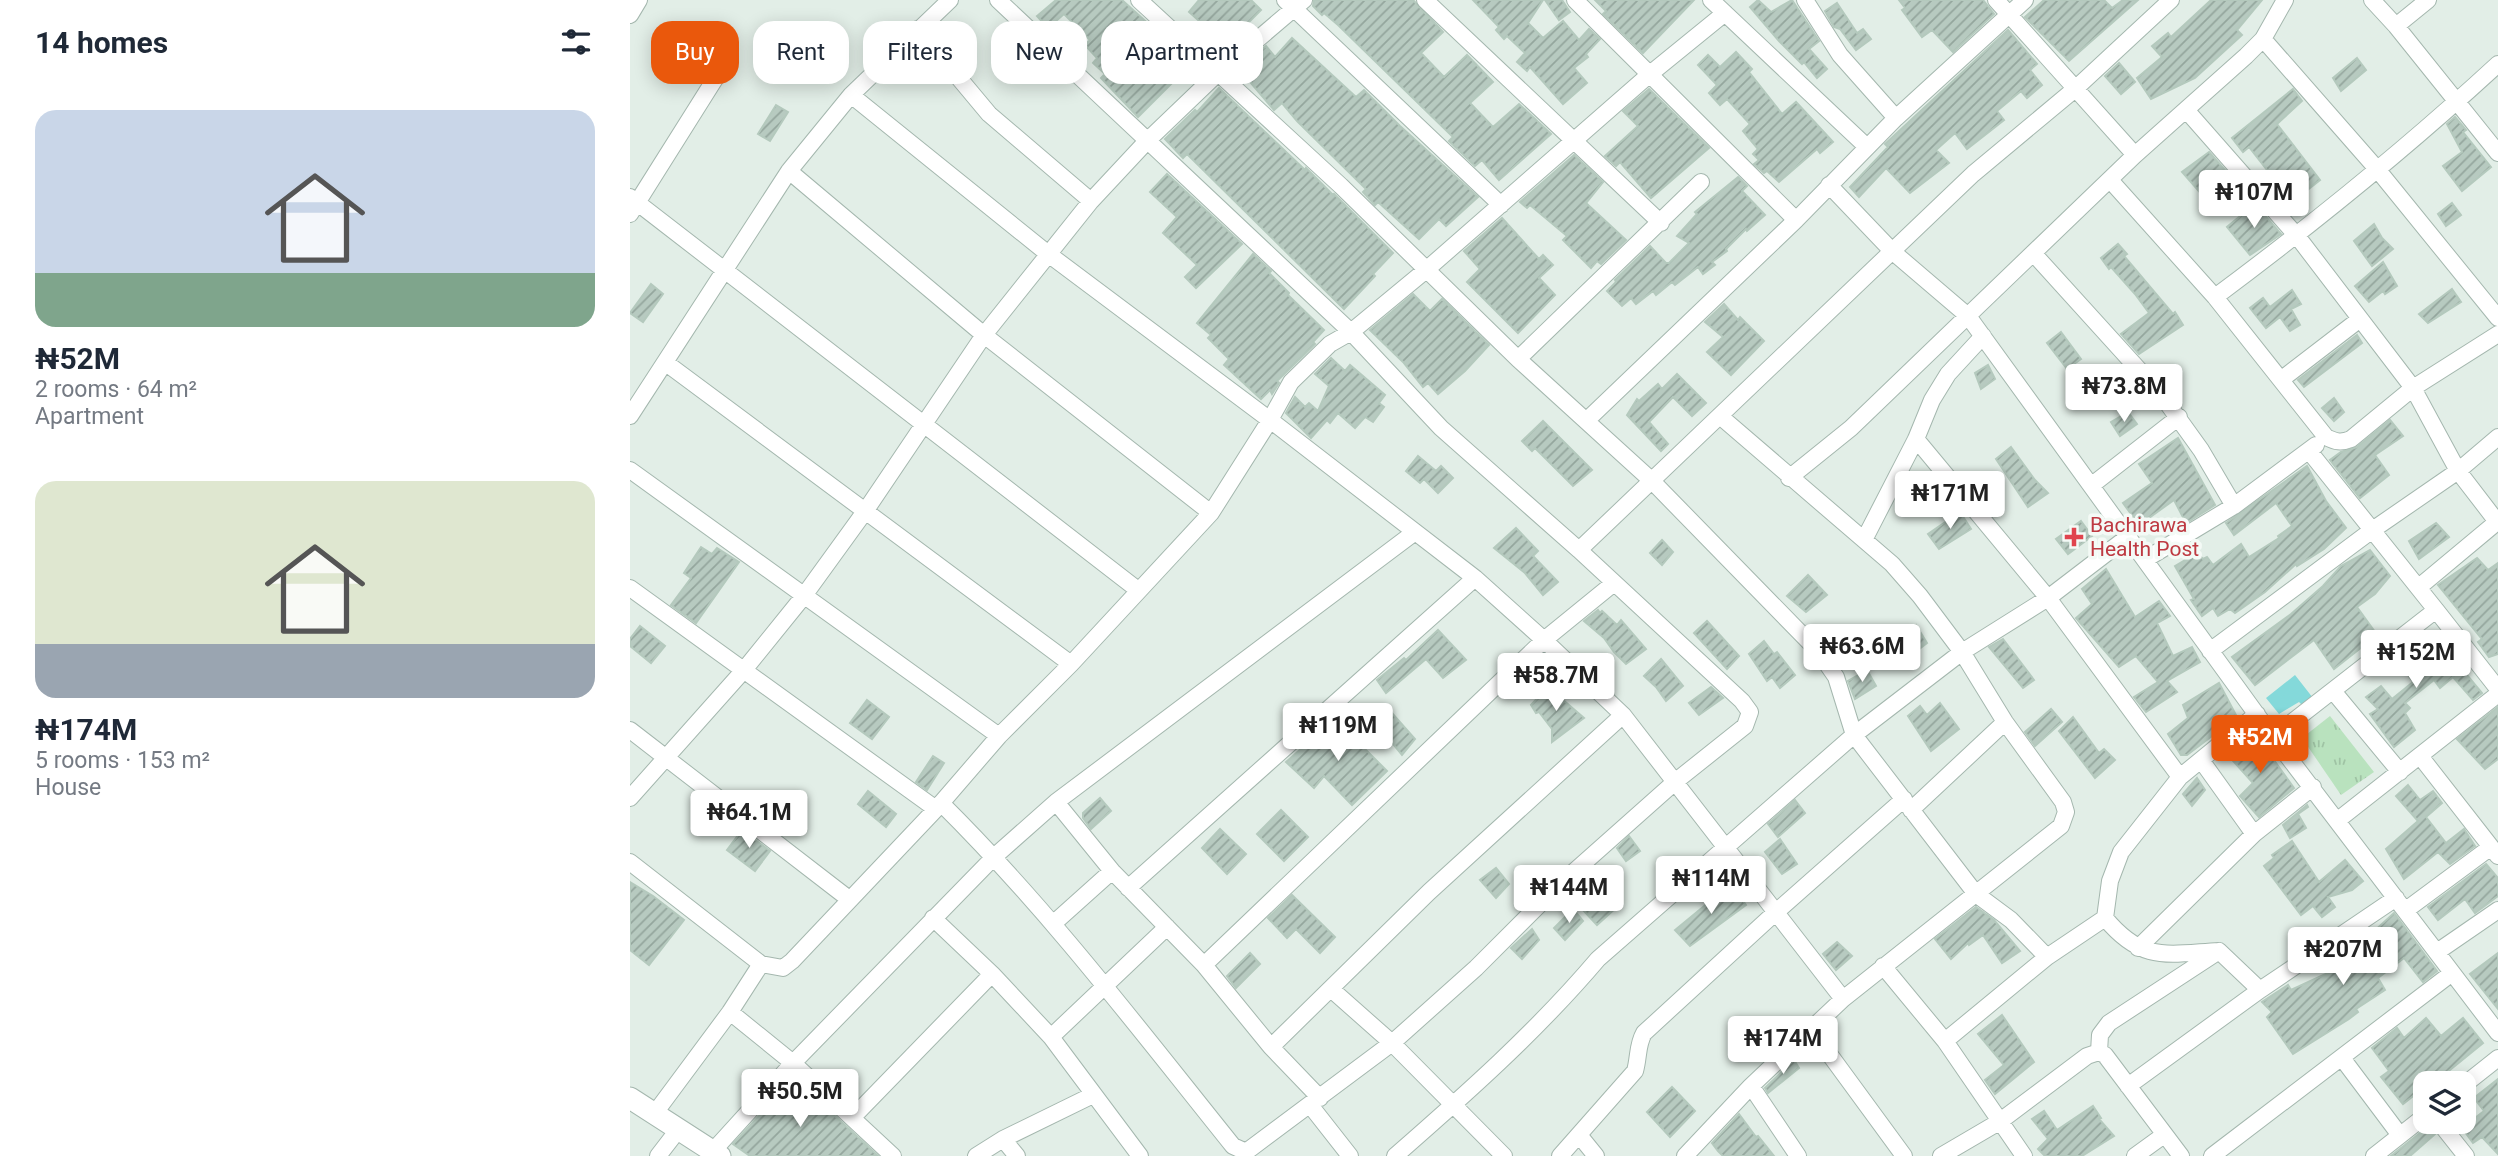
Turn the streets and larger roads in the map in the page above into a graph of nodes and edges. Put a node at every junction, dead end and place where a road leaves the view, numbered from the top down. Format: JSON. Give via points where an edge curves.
{"nodes":[{"id":1,"x":639,"y":0,"type":"edge"},
{"id":2,"x":950,"y":0,"type":"edge"},
{"id":3,"x":998,"y":0,"type":"edge"},
{"id":4,"x":1139,"y":0,"type":"edge"},
{"id":5,"x":1425,"y":0,"type":"edge"},
{"id":6,"x":1575,"y":0,"type":"edge"},
{"id":7,"x":1711,"y":0,"type":"edge"},
{"id":8,"x":1805,"y":0,"type":"edge"},
{"id":9,"x":1996,"y":0,"type":"edge"},
{"id":10,"x":2025,"y":0,"type":"edge"},
{"id":11,"x":2171,"y":0,"type":"edge"},
{"id":12,"x":2285,"y":0,"type":"edge"},
{"id":13,"x":2372,"y":0,"type":"edge"},
{"id":14,"x":2428,"y":0,"type":"edge"},
{"id":15,"x":1294,"y":3,"type":"edge"},
{"id":16,"x":1725,"y":13,"type":"junction"},
{"id":17,"x":630,"y":15,"type":"edge"},
{"id":18,"x":2008,"y":15,"type":"junction"},
{"id":19,"x":927,"y":21,"type":"edge"},
{"id":20,"x":1162,"y":21,"type":"edge"},
{"id":21,"x":2396,"y":26,"type":"junction"},
{"id":22,"x":1263,"y":32,"type":"edge"},
{"id":23,"x":2263,"y":39,"type":"junction"},
{"id":24,"x":2498,"y":64,"type":"edge"},
{"id":25,"x":1650,"y":74,"type":"junction"},
{"id":26,"x":711,"y":84,"type":"edge"},
{"id":27,"x":863,"y":84,"type":"edge"},
{"id":28,"x":964,"y":84,"type":"edge"},
{"id":29,"x":1207,"y":84,"type":"edge"},
{"id":30,"x":1230,"y":84,"type":"edge"},
{"id":31,"x":2074,"y":89,"type":"junction"},
{"id":32,"x":852,"y":95,"type":"junction"},
{"id":33,"x":2457,"y":102,"type":"junction"},
{"id":34,"x":2187,"y":111,"type":"junction"},
{"id":35,"x":1896,"y":118,"type":"junction"},
{"id":36,"x":1147,"y":141,"type":"junction"},
{"id":37,"x":1575,"y":141,"type":"junction"},
{"id":38,"x":1867,"y":147,"type":"junction"},
{"id":39,"x":2498,"y":153,"type":"edge"},
{"id":40,"x":2135,"y":155,"type":"junction"},
{"id":41,"x":2377,"y":169,"type":"junction"},
{"id":42,"x":789,"y":171,"type":"junction"},
{"id":43,"x":2110,"y":180,"type":"junction"},
{"id":44,"x":1701,"y":182,"type":"dead end"},
{"id":45,"x":1829,"y":185,"type":"junction"},
{"id":46,"x":1091,"y":201,"type":"junction"},
{"id":47,"x":632,"y":204,"type":"edge"},
{"id":48,"x":1501,"y":205,"type":"junction"},
{"id":49,"x":1796,"y":220,"type":"junction"},
{"id":50,"x":1661,"y":223,"type":"junction"},
{"id":51,"x":2297,"y":236,"type":"junction"},
{"id":52,"x":1893,"y":252,"type":"junction"},
{"id":53,"x":1047,"y":253,"type":"junction"},
{"id":54,"x":2033,"y":253,"type":"junction"},
{"id":55,"x":1426,"y":270,"type":"junction"},
{"id":56,"x":725,"y":272,"type":"junction"},
{"id":57,"x":2215,"y":297,"type":"junction"},
{"id":58,"x":1968,"y":316,"type":"junction"},
{"id":59,"x":2498,"y":318,"type":"edge"},
{"id":60,"x":2360,"y":319,"type":"junction"},
{"id":61,"x":1351,"y":332,"type":"junction"},
{"id":62,"x":2498,"y":334,"type":"edge"},
{"id":63,"x":984,"y":335,"type":"junction"},
{"id":64,"x":1983,"y":336,"type":"junction"},
{"id":65,"x":1518,"y":359,"type":"junction"},
{"id":66,"x":666,"y":363,"type":"junction"},
{"id":67,"x":2282,"y":379,"type":"junction"},
{"id":68,"x":2413,"y":388,"type":"junction"},
{"id":69,"x":630,"y":416,"type":"edge"},
{"id":70,"x":1721,"y":417,"type":"junction"},
{"id":71,"x":2179,"y":417,"type":"junction"},
{"id":72,"x":1270,"y":420,"type":"junction"},
{"id":73,"x":1586,"y":421,"type":"junction"},
{"id":74,"x":922,"y":425,"type":"junction"},
{"id":75,"x":2326,"y":436,"type":"junction"},
{"id":76,"x":2498,"y":437,"type":"edge"},
{"id":77,"x":1916,"y":439,"type":"junction"},
{"id":78,"x":2309,"y":452,"type":"junction"},
{"id":79,"x":630,"y":470,"type":"edge"},
{"id":80,"x":2458,"y":471,"type":"junction"},
{"id":81,"x":1789,"y":478,"type":"junction"},
{"id":82,"x":1651,"y":480,"type":"junction"},
{"id":83,"x":2092,"y":485,"type":"junction"},
{"id":84,"x":2234,"y":506,"type":"junction"},
{"id":85,"x":866,"y":510,"type":"junction"},
{"id":86,"x":1210,"y":513,"type":"junction"},
{"id":87,"x":2497,"y":522,"type":"edge"},
{"id":88,"x":2371,"y":531,"type":"junction"},
{"id":89,"x":1415,"y":532,"type":"junction"},
{"id":90,"x":2129,"y":536,"type":"junction"},
{"id":91,"x":1864,"y":540,"type":"junction"},
{"id":92,"x":1579,"y":550,"type":"junction"},
{"id":93,"x":2146,"y":559,"type":"junction"},
{"id":94,"x":1475,"y":578,"type":"junction"},
{"id":95,"x":1614,"y":583,"type":"junction"},
{"id":96,"x":2419,"y":587,"type":"junction"},
{"id":97,"x":630,"y":588,"type":"edge"},
{"id":98,"x":1138,"y":590,"type":"junction"},
{"id":99,"x":803,"y":597,"type":"junction"},
{"id":100,"x":2048,"y":598,"type":"junction"},
{"id":101,"x":2436,"y":610,"type":"junction"},
{"id":102,"x":1544,"y":640,"type":"junction"},
{"id":103,"x":2210,"y":651,"type":"junction"},
{"id":104,"x":1962,"y":652,"type":"junction"},
{"id":105,"x":1072,"y":664,"type":"junction"},
{"id":106,"x":744,"y":670,"type":"junction"},
{"id":107,"x":2498,"y":688,"type":"edge"},
{"id":108,"x":2333,"y":691,"type":"junction"},
{"id":109,"x":2498,"y":694,"type":"edge"},
{"id":110,"x":2257,"y":714,"type":"junction"},
{"id":111,"x":1623,"y":715,"type":"junction"},
{"id":112,"x":2005,"y":722,"type":"junction"},
{"id":113,"x":630,"y":730,"type":"edge"},
{"id":114,"x":1854,"y":735,"type":"junction"},
{"id":115,"x":999,"y":736,"type":"junction"},
{"id":116,"x":2273,"y":737,"type":"junction"},
{"id":117,"x":2420,"y":756,"type":"junction"},
{"id":118,"x":667,"y":757,"type":"junction"},
{"id":119,"x":2201,"y":760,"type":"junction"},
{"id":120,"x":2400,"y":772,"type":"junction"},
{"id":121,"x":2180,"y":778,"type":"junction"},
{"id":122,"x":1676,"y":781,"type":"junction"},
{"id":123,"x":2313,"y":787,"type":"junction"},
{"id":124,"x":630,"y":798,"type":"edge"},
{"id":125,"x":1056,"y":802,"type":"junction"},
{"id":126,"x":1908,"y":804,"type":"junction"},
{"id":127,"x":939,"y":806,"type":"junction"},
{"id":128,"x":2337,"y":820,"type":"junction"},
{"id":129,"x":2255,"y":834,"type":"junction"},
{"id":130,"x":1726,"y":849,"type":"junction"},
{"id":131,"x":2494,"y":852,"type":"edge"},
{"id":132,"x":995,"y":856,"type":"junction"},
{"id":133,"x":630,"y":862,"type":"edge"},
{"id":134,"x":1112,"y":871,"type":"junction"},
{"id":135,"x":1128,"y":888,"type":"junction"},
{"id":136,"x":1976,"y":894,"type":"junction"},
{"id":137,"x":849,"y":899,"type":"junction"},
{"id":138,"x":2401,"y":904,"type":"junction"},
{"id":139,"x":2498,"y":910,"type":"edge"},
{"id":140,"x":1776,"y":912,"type":"junction"},
{"id":141,"x":933,"y":918,"type":"junction"},
{"id":142,"x":2105,"y":918,"type":"junction"},
{"id":143,"x":1054,"y":923,"type":"junction"},
{"id":144,"x":1167,"y":927,"type":"junction"},
{"id":145,"x":2138,"y":948,"type":"junction"},
{"id":146,"x":2219,"y":951,"type":"junction"},
{"id":147,"x":2437,"y":952,"type":"junction"},
{"id":148,"x":2047,"y":957,"type":"junction"},
{"id":149,"x":761,"y":964,"type":"junction"},
{"id":150,"x":1204,"y":965,"type":"junction"},
{"id":151,"x":1883,"y":966,"type":"junction"},
{"id":152,"x":2452,"y":973,"type":"junction"},
{"id":153,"x":992,"y":974,"type":"junction"},
{"id":154,"x":1105,"y":986,"type":"junction"},
{"id":155,"x":1331,"y":989,"type":"junction"},
{"id":156,"x":2260,"y":990,"type":"junction"},
{"id":157,"x":1843,"y":999,"type":"junction"},
{"id":158,"x":730,"y":1012,"type":"junction"},
{"id":159,"x":1811,"y":1029,"type":"junction"},
{"id":160,"x":2498,"y":1033,"type":"edge"},
{"id":161,"x":1051,"y":1037,"type":"junction"},
{"id":162,"x":1945,"y":1041,"type":"junction"},
{"id":163,"x":1392,"y":1043,"type":"junction"},
{"id":164,"x":1271,"y":1047,"type":"junction"},
{"id":165,"x":2099,"y":1052,"type":"junction"},
{"id":166,"x":2342,"y":1058,"type":"junction"},
{"id":167,"x":2498,"y":1058,"type":"edge"},
{"id":168,"x":793,"y":1063,"type":"junction"},
{"id":169,"x":2476,"y":1075,"type":"edge"},
{"id":170,"x":1751,"y":1086,"type":"junction"},
{"id":171,"x":2128,"y":1086,"type":"junction"},
{"id":172,"x":1093,"y":1095,"type":"junction"},
{"id":173,"x":630,"y":1098,"type":"edge"},
{"id":174,"x":1315,"y":1101,"type":"junction"},
{"id":175,"x":1453,"y":1105,"type":"junction"},
{"id":176,"x":655,"y":1113,"type":"junction"},
{"id":177,"x":853,"y":1117,"type":"junction"},
{"id":178,"x":1999,"y":1122,"type":"junction"},
{"id":179,"x":2413,"y":1124,"type":"edge"},
{"id":180,"x":678,"y":1130,"type":"junction"},
{"id":181,"x":2399,"y":1134,"type":"junction"},
{"id":182,"x":2449,"y":1134,"type":"edge"},
{"id":183,"x":1579,"y":1135,"type":"junction"},
{"id":184,"x":2164,"y":1135,"type":"junction"},
{"id":185,"x":1003,"y":1139,"type":"junction"},
{"id":186,"x":716,"y":1153,"type":"edge"},
{"id":187,"x":1692,"y":1154,"type":"edge"},
{"id":188,"x":658,"y":1156,"type":"edge"},
{"id":189,"x":893,"y":1156,"type":"edge"},
{"id":190,"x":976,"y":1156,"type":"edge"},
{"id":191,"x":1017,"y":1156,"type":"edge"},
{"id":192,"x":1140,"y":1156,"type":"edge"},
{"id":193,"x":1350,"y":1156,"type":"edge"},
{"id":194,"x":1395,"y":1156,"type":"edge"},
{"id":195,"x":1504,"y":1156,"type":"edge"},
{"id":196,"x":1560,"y":1156,"type":"edge"},
{"id":197,"x":1596,"y":1156,"type":"edge"},
{"id":198,"x":1798,"y":1156,"type":"edge"},
{"id":199,"x":1904,"y":1156,"type":"edge"},
{"id":200,"x":1941,"y":1156,"type":"edge"},
{"id":201,"x":2024,"y":1156,"type":"edge"},
{"id":202,"x":2135,"y":1156,"type":"edge"},
{"id":203,"x":2181,"y":1156,"type":"edge"},
{"id":204,"x":2212,"y":1156,"type":"edge"},
{"id":205,"x":2374,"y":1156,"type":"edge"},
{"id":206,"x":2466,"y":1156,"type":"edge"}],
"edges":[{"from":1,"to":17,"type":"street"},
{"from":2,"to":19,"type":"street"},
{"from":3,"to":36,"type":"street"},
{"from":4,"to":20,"type":"street"},
{"from":5,"to":37,"type":"street"},
{"from":6,"to":25,"type":"street"},
{"from":7,"to":16,"type":"street"},
{"from":8,"to":35,"type":"street","via":[[1845,62]]},
{"from":9,"to":18,"type":"street"},
{"from":10,"to":18,"type":"street"},
{"from":11,"to":31,"type":"street"},
{"from":12,"to":23,"type":"street"},
{"from":13,"to":21,"type":"street"},
{"from":14,"to":21,"type":"street"},
{"from":15,"to":22,"type":"street"},
{"from":15,"to":48,"type":"street"},
{"from":16,"to":25,"type":"street"},
{"from":16,"to":38,"type":"street"},
{"from":18,"to":31,"type":"street"},
{"from":18,"to":35,"type":"street"},
{"from":21,"to":33,"type":"street"},
{"from":23,"to":34,"type":"street"},
{"from":23,"to":41,"type":"street"},
{"from":24,"to":33,"type":"street"},
{"from":25,"to":37,"type":"street"},
{"from":25,"to":49,"type":"street"},
{"from":26,"to":47,"type":"street"},
{"from":27,"to":32,"type":"street"},
{"from":28,"to":46,"type":"street","via":[[989,114]]},
{"from":29,"to":36,"type":"street"},
{"from":30,"to":55,"type":"street"},
{"from":31,"to":40,"type":"street"},
{"from":31,"to":52,"type":"street","via":[[1972,174]]},
{"from":32,"to":42,"type":"street"},
{"from":32,"to":53,"type":"street"},
{"from":33,"to":39,"type":"street"},
{"from":33,"to":41,"type":"street"},
{"from":34,"to":40,"type":"street"},
{"from":34,"to":51,"type":"street"},
{"from":35,"to":38,"type":"street"},
{"from":36,"to":46,"type":"street"},
{"from":36,"to":61,"type":"street"},
{"from":37,"to":48,"type":"street"},
{"from":37,"to":50,"type":"street"},
{"from":38,"to":45,"type":"street"},
{"from":40,"to":43,"type":"street"},
{"from":41,"to":51,"type":"street"},
{"from":41,"to":59,"type":"street"},
{"from":42,"to":56,"type":"street"},
{"from":42,"to":63,"type":"street"},
{"from":43,"to":54,"type":"street"},
{"from":43,"to":57,"type":"street"},
{"from":44,"to":50,"type":"street"},
{"from":45,"to":49,"type":"street"},
{"from":45,"to":52,"type":"street"},
{"from":46,"to":53,"type":"street"},
{"from":47,"to":56,"type":"street"},
{"from":48,"to":55,"type":"street"},
{"from":49,"to":73,"type":"street"},
{"from":50,"to":65,"type":"street"},
{"from":51,"to":57,"type":"street"},
{"from":51,"to":60,"type":"street"},
{"from":52,"to":58,"type":"street"},
{"from":52,"to":70,"type":"street"},
{"from":53,"to":63,"type":"street"},
{"from":53,"to":72,"type":"street"},
{"from":54,"to":58,"type":"street"},
{"from":54,"to":71,"type":"street"},
{"from":55,"to":61,"type":"street"},
{"from":55,"to":65,"type":"street"},
{"from":56,"to":66,"type":"street"},
{"from":56,"to":74,"type":"street"},
{"from":57,"to":67,"type":"street"},
{"from":58,"to":64,"type":"street"},
{"from":58,"to":81,"type":"street","via":[[1851,428]]},
{"from":60,"to":67,"type":"street"},
{"from":60,"to":68,"type":"street"},
{"from":61,"to":72,"type":"street","via":[[1330,344],[1291,382]]},
{"from":61,"to":92,"type":"street","via":[[1441,428]]},
{"from":62,"to":68,"type":"street"},
{"from":63,"to":74,"type":"street"},
{"from":63,"to":86,"type":"street"},
{"from":64,"to":77,"type":"street","via":[[1931,400]]},
{"from":64,"to":83,"type":"street"},
{"from":65,"to":73,"type":"street"},
{"from":66,"to":69,"type":"street"},
{"from":66,"to":85,"type":"street"},
{"from":67,"to":75,"type":"street"},
{"from":68,"to":75,"type":"street","via":[[2351,439],[2335,442]]},
{"from":68,"to":80,"type":"street"},
{"from":70,"to":81,"type":"street"},
{"from":70,"to":82,"type":"street"},
{"from":71,"to":83,"type":"street"},
{"from":71,"to":84,"type":"street"},
{"from":72,"to":86,"type":"street"},
{"from":72,"to":89,"type":"street"},
{"from":73,"to":82,"type":"street"},
{"from":74,"to":85,"type":"street"},
{"from":74,"to":98,"type":"street"},
{"from":75,"to":78,"type":"street"},
{"from":76,"to":80,"type":"street"},
{"from":77,"to":91,"type":"street"},
{"from":77,"to":100,"type":"street"},
{"from":78,"to":84,"type":"street"},
{"from":78,"to":88,"type":"street"},
{"from":79,"to":99,"type":"street"},
{"from":80,"to":87,"type":"street"},
{"from":80,"to":88,"type":"street"},
{"from":81,"to":91,"type":"street"},
{"from":82,"to":92,"type":"street"},
{"from":82,"to":114,"type":"street","via":[[1818,651],[1836,677]]},
{"from":83,"to":90,"type":"street"},
{"from":84,"to":93,"type":"street"},
{"from":85,"to":99,"type":"street"},
{"from":85,"to":105,"type":"street"},
{"from":86,"to":98,"type":"street"},
{"from":87,"to":96,"type":"street"},
{"from":88,"to":96,"type":"street"},
{"from":88,"to":103,"type":"street"},
{"from":89,"to":94,"type":"street"},
{"from":89,"to":125,"type":"street"},
{"from":90,"to":93,"type":"street"},
{"from":90,"to":100,"type":"street"},
{"from":91,"to":104,"type":"street","via":[[1892,564]]},
{"from":92,"to":95,"type":"street"},
{"from":93,"to":103,"type":"street"},
{"from":94,"to":102,"type":"street"},
{"from":94,"to":135,"type":"street"},
{"from":95,"to":102,"type":"street"},
{"from":95,"to":122,"type":"street","via":[[1750,712],[1745,726]]},
{"from":96,"to":101,"type":"street"},
{"from":97,"to":106,"type":"street"},
{"from":98,"to":105,"type":"street"},
{"from":99,"to":106,"type":"street"},
{"from":99,"to":115,"type":"street"},
{"from":100,"to":104,"type":"street"},
{"from":100,"to":121,"type":"street"},
{"from":101,"to":107,"type":"street"},
{"from":101,"to":108,"type":"street"},
{"from":102,"to":111,"type":"street"},
{"from":102,"to":150,"type":"street"},
{"from":103,"to":110,"type":"street"},
{"from":104,"to":112,"type":"street"},
{"from":104,"to":114,"type":"street"},
{"from":105,"to":115,"type":"street"},
{"from":106,"to":118,"type":"street"},
{"from":106,"to":127,"type":"street"},
{"from":108,"to":116,"type":"street"},
{"from":108,"to":120,"type":"street"},
{"from":109,"to":117,"type":"street"},
{"from":110,"to":116,"type":"street"},
{"from":110,"to":119,"type":"street"},
{"from":111,"to":122,"type":"street"},
{"from":111,"to":155,"type":"street","via":[[1429,892]]},
{"from":112,"to":126,"type":"street"},
{"from":112,"to":136,"type":"street","via":[[2063,802],[2065,818]]},
{"from":113,"to":118,"type":"street"},
{"from":114,"to":126,"type":"street"},
{"from":114,"to":130,"type":"street"},
{"from":115,"to":127,"type":"street"},
{"from":116,"to":123,"type":"street"},
{"from":117,"to":120,"type":"street"},
{"from":117,"to":131,"type":"street"},
{"from":118,"to":124,"type":"street"},
{"from":118,"to":137,"type":"street"},
{"from":119,"to":121,"type":"street"},
{"from":119,"to":129,"type":"street"},
{"from":120,"to":128,"type":"street"},
{"from":121,"to":142,"type":"street","via":[[2121,852],[2110,881]]},
{"from":122,"to":130,"type":"street"},
{"from":122,"to":163,"type":"street"},
{"from":123,"to":128,"type":"street"},
{"from":123,"to":129,"type":"street"},
{"from":125,"to":132,"type":"street"},
{"from":125,"to":134,"type":"street"},
{"from":126,"to":136,"type":"street"},
{"from":126,"to":140,"type":"street"},
{"from":127,"to":132,"type":"street"},
{"from":127,"to":137,"type":"street"},
{"from":128,"to":138,"type":"street"},
{"from":129,"to":145,"type":"street"},
{"from":130,"to":140,"type":"street"},
{"from":130,"to":175,"type":"street","via":[[1598,959]]},
{"from":131,"to":138,"type":"street"},
{"from":132,"to":141,"type":"street"},
{"from":132,"to":143,"type":"street"},
{"from":133,"to":149,"type":"street"},
{"from":134,"to":135,"type":"street"},
{"from":134,"to":143,"type":"street"},
{"from":135,"to":144,"type":"street"},
{"from":136,"to":148,"type":"street","via":[[2011,920]]},
{"from":136,"to":151,"type":"street"},
{"from":137,"to":149,"type":"street","via":[[783,968]]},
{"from":138,"to":147,"type":"street"},
{"from":138,"to":156,"type":"street"},
{"from":139,"to":147,"type":"street"},
{"from":140,"to":157,"type":"street"},
{"from":140,"to":183,"type":"street","via":[[1644,1033],[1635,1071]]},
{"from":141,"to":153,"type":"street"},
{"from":141,"to":168,"type":"street"},
{"from":142,"to":145,"type":"street"},
{"from":142,"to":148,"type":"street"},
{"from":143,"to":154,"type":"street"},
{"from":144,"to":150,"type":"street"},
{"from":144,"to":154,"type":"street"},
{"from":145,"to":146,"type":"street","via":[[2166,954]]},
{"from":146,"to":156,"type":"street"},
{"from":146,"to":165,"type":"street","via":[[2109,1023],[2100,1035]]},
{"from":147,"to":152,"type":"street"},
{"from":148,"to":162,"type":"street"},
{"from":149,"to":158,"type":"street"},
{"from":150,"to":164,"type":"street"},
{"from":151,"to":157,"type":"street"},
{"from":151,"to":162,"type":"street"},
{"from":152,"to":160,"type":"street"},
{"from":152,"to":166,"type":"street"},
{"from":153,"to":161,"type":"street"},
{"from":153,"to":177,"type":"street"},
{"from":154,"to":161,"type":"street"},
{"from":154,"to":174,"type":"street","via":[[1239,1150],[1250,1149]]},
{"from":155,"to":163,"type":"street"},
{"from":155,"to":164,"type":"street"},
{"from":156,"to":171,"type":"street"},
{"from":157,"to":159,"type":"street"},
{"from":158,"to":168,"type":"street"},
{"from":158,"to":176,"type":"street"},
{"from":159,"to":170,"type":"street"},
{"from":159,"to":199,"type":"street"},
{"from":161,"to":172,"type":"street"},
{"from":162,"to":178,"type":"street"},
{"from":163,"to":174,"type":"street"},
{"from":163,"to":175,"type":"street"},
{"from":164,"to":174,"type":"street"},
{"from":165,"to":171,"type":"street"},
{"from":165,"to":178,"type":"street","via":[[2087,1055]]},
{"from":166,"to":181,"type":"street"},
{"from":166,"to":204,"type":"street"},
{"from":167,"to":169,"type":"street"},
{"from":168,"to":177,"type":"street"},
{"from":168,"to":186,"type":"street"},
{"from":170,"to":187,"type":"street"},
{"from":170,"to":198,"type":"street"},
{"from":171,"to":184,"type":"street"},
{"from":172,"to":185,"type":"street"},
{"from":172,"to":192,"type":"street"},
{"from":173,"to":176,"type":"street"},
{"from":174,"to":193,"type":"street"},
{"from":175,"to":194,"type":"street"},
{"from":175,"to":195,"type":"street"},
{"from":176,"to":180,"type":"street"},
{"from":177,"to":189,"type":"street"},
{"from":178,"to":200,"type":"street"},
{"from":178,"to":201,"type":"street"},
{"from":179,"to":181,"type":"street"},
{"from":180,"to":186,"type":"street"},
{"from":180,"to":188,"type":"street"},
{"from":181,"to":205,"type":"street"},
{"from":182,"to":206,"type":"street"},
{"from":183,"to":196,"type":"street"},
{"from":183,"to":197,"type":"street"},
{"from":184,"to":202,"type":"street"},
{"from":184,"to":203,"type":"street"},
{"from":185,"to":190,"type":"street"},
{"from":185,"to":191,"type":"street"}]}
